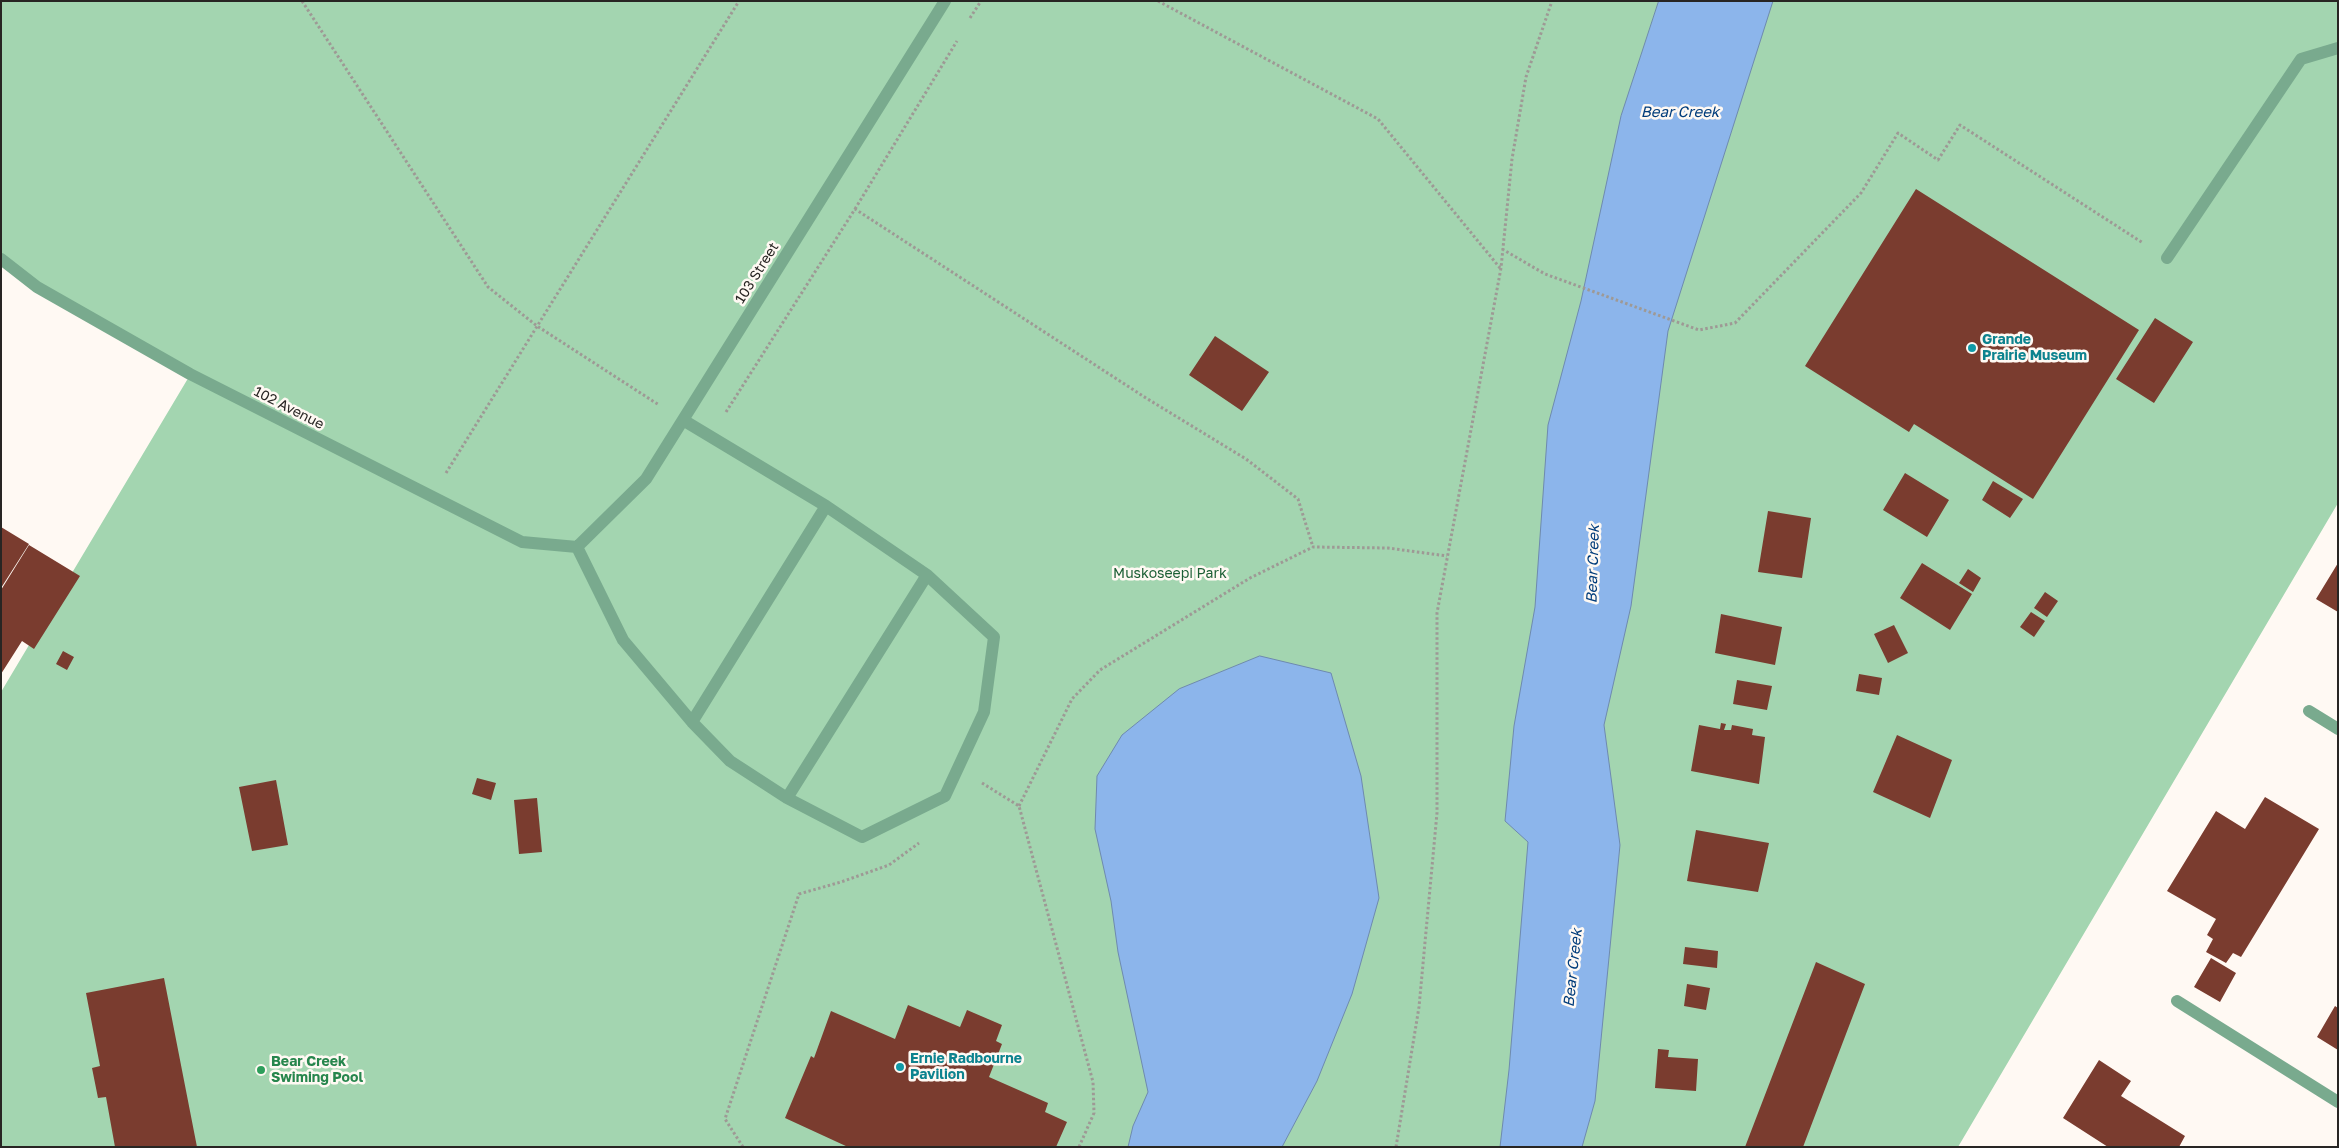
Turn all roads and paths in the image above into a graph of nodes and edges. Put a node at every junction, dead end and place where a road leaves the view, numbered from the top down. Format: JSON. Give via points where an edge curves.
{"nodes":[{"id":1,"x":302,"y":1,"type":"edge"},
{"id":2,"x":739,"y":1,"type":"edge"},
{"id":3,"x":945,"y":1,"type":"edge"},
{"id":4,"x":981,"y":1,"type":"edge"},
{"id":5,"x":1158,"y":1,"type":"edge"},
{"id":6,"x":1552,"y":1,"type":"edge"},
{"id":7,"x":966,"y":26,"type":"dead end"},
{"id":8,"x":960,"y":34,"type":"dead end"},
{"id":9,"x":2338,"y":48,"type":"edge"},
{"id":10,"x":854,"y":209,"type":"junction"},
{"id":11,"x":1502,"y":249,"type":"junction"},
{"id":12,"x":2167,"y":258,"type":"joint"},
{"id":13,"x":1,"y":259,"type":"edge"},
{"id":14,"x":1501,"y":268,"type":"junction"},
{"id":15,"x":537,"y":326,"type":"junction"},
{"id":16,"x":724,"y":414,"type":"dead end"},
{"id":17,"x":683,"y":420,"type":"junction"},
{"id":18,"x":431,"y":497,"type":"junction"},
{"id":19,"x":826,"y":506,"type":"junction"},
{"id":20,"x":577,"y":547,"type":"junction"},
{"id":21,"x":1313,"y":548,"type":"junction"},
{"id":22,"x":1447,"y":556,"type":"junction"},
{"id":23,"x":927,"y":575,"type":"junction"},
{"id":24,"x":2309,"y":711,"type":"dead end"},
{"id":25,"x":692,"y":722,"type":"junction"},
{"id":26,"x":2338,"y":728,"type":"edge"},
{"id":27,"x":976,"y":779,"type":"dead end"},
{"id":28,"x":787,"y":798,"type":"junction"},
{"id":29,"x":1019,"y":806,"type":"junction"},
{"id":30,"x":924,"y":839,"type":"dead end"},
{"id":31,"x":2177,"y":1001,"type":"dead end"},
{"id":32,"x":2338,"y":1102,"type":"edge"},
{"id":33,"x":743,"y":1147,"type":"edge"},
{"id":34,"x":1079,"y":1147,"type":"edge"},
{"id":35,"x":1396,"y":1147,"type":"edge"}],
"edges":[{"from":1,"to":15,"type":"path","via":[[488,287]]},
{"from":2,"to":15,"type":"path"},
{"from":3,"to":17,"type":"street","name":"103 Street"},
{"from":4,"to":7,"type":"path"},
{"from":5,"to":14,"type":"path","via":[[1378,119]]},
{"from":6,"to":11,"type":"path","via":[[1526,77],[1512,159]]},
{"from":8,"to":10,"type":"path"},
{"from":9,"to":12,"type":"street","via":[[2301,59]]},
{"from":10,"to":16,"type":"path"},
{"from":10,"to":21,"type":"path","via":[[1246,459],[1298,499]]},
{"from":11,"to":12,"type":"path","via":[[1545,274],[1699,330],[1735,323],[1862,193],[1898,133],[1938,160],[1960,126]]},
{"from":11,"to":14,"type":"path"},
{"from":13,"to":18,"type":"street","name":"102 Avenue","via":[[37,287],[190,374]]},
{"from":14,"to":22,"type":"path"},
{"from":15,"to":17,"type":"path"},
{"from":15,"to":18,"type":"path"},
{"from":17,"to":19,"type":"street"},
{"from":17,"to":20,"type":"street","name":"103 Street","via":[[646,479]]},
{"from":18,"to":20,"type":"street","name":"102 Avenue","via":[[522,542]]},
{"from":19,"to":23,"type":"street"},
{"from":19,"to":25,"type":"street"},
{"from":20,"to":25,"type":"street","via":[[623,640]]},
{"from":21,"to":22,"type":"path","via":[[1388,548]]},
{"from":21,"to":29,"type":"path","via":[[1250,578],[1100,670],[1072,699]]},
{"from":22,"to":35,"type":"path","via":[[1437,613],[1437,813],[1419,1007]]},
{"from":23,"to":28,"type":"street"},
{"from":23,"to":28,"type":"street","via":[[994,637],[984,712],[945,796],[862,837]]},
{"from":24,"to":26,"type":"street"},
{"from":25,"to":28,"type":"street","via":[[730,761]]},
{"from":27,"to":29,"type":"path"},
{"from":29,"to":34,"type":"path","via":[[1094,1082],[1094,1113]]},
{"from":30,"to":33,"type":"path","via":[[889,865],[799,894],[725,1119]]},
{"from":31,"to":32,"type":"street"}]}
